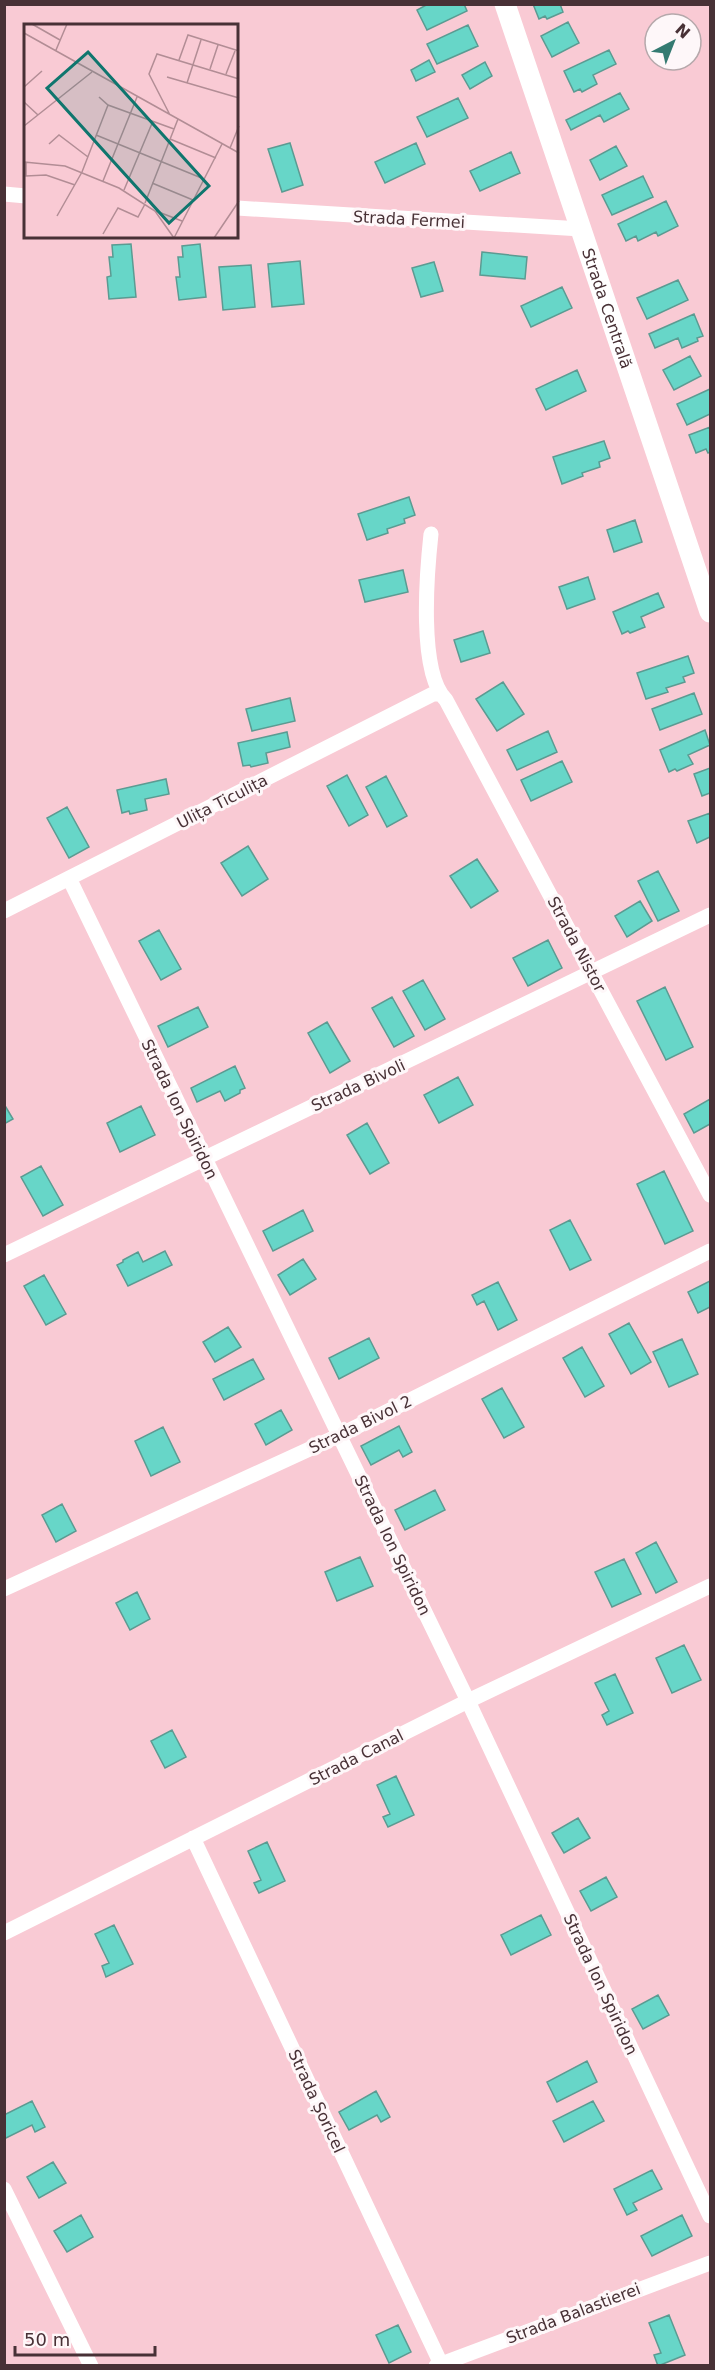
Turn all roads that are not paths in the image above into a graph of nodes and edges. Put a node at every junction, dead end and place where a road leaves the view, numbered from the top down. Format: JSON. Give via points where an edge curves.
{"nodes":[{"id":1,"x":506,"y":4,"type":"edge"},
{"id":2,"x":4,"y":194,"type":"edge"},
{"id":3,"x":24,"y":196,"type":"edge"},
{"id":4,"x":238,"y":208,"type":"edge"},
{"id":5,"x":580,"y":229,"type":"junction"},
{"id":6,"x":431,"y":534,"type":"dead end"},
{"id":7,"x":711,"y":612,"type":"edge"},
{"id":8,"x":440,"y":694,"type":"junction"},
{"id":9,"x":69,"y":878,"type":"junction"},
{"id":10,"x":4,"y":911,"type":"edge"},
{"id":11,"x":711,"y":915,"type":"edge"},
{"id":12,"x":593,"y":973,"type":"junction"},
{"id":13,"x":204,"y":1159,"type":"junction"},
{"id":14,"x":711,"y":1196,"type":"edge"},
{"id":15,"x":711,"y":1251,"type":"edge"},
{"id":16,"x":4,"y":1255,"type":"edge"},
{"id":17,"x":340,"y":1435,"type":"junction"},
{"id":18,"x":711,"y":1586,"type":"edge"},
{"id":19,"x":4,"y":1589,"type":"edge"},
{"id":20,"x":468,"y":1701,"type":"junction"},
{"id":21,"x":193,"y":1838,"type":"junction"},
{"id":22,"x":4,"y":1933,"type":"edge"},
{"id":23,"x":4,"y":2188,"type":"edge"},
{"id":24,"x":711,"y":2216,"type":"edge"},
{"id":25,"x":711,"y":2263,"type":"edge"},
{"id":26,"x":439,"y":2365,"type":"edge"},
{"id":27,"x":91,"y":2366,"type":"edge"}],
"edges":[{"from":1,"to":5,"type":"main road","name":"Strada Centrală"},
{"from":2,"to":3,"type":"street"},
{"from":4,"to":5,"type":"street","name":"Strada Fermei"},
{"from":5,"to":7,"type":"main road","name":"Strada Centrală"},
{"from":6,"to":8,"type":"street","via":[[426,631]]},
{"from":8,"to":9,"type":"street","name":"Ulița Ticulița","via":[[433,694]]},
{"from":8,"to":12,"type":"street","name":"Strada Nistor"},
{"from":9,"to":10,"type":"street","name":"Ulița Ticulița"},
{"from":9,"to":13,"type":"street","name":"Strada Ion Spiridon"},
{"from":11,"to":12,"type":"street","name":"Strada Bivoli"},
{"from":12,"to":13,"type":"street","name":"Strada Bivoli"},
{"from":12,"to":14,"type":"street","name":"Strada Nistor"},
{"from":13,"to":16,"type":"street","name":"Strada Bivoli"},
{"from":13,"to":17,"type":"street","name":"Strada Ion Spiridon"},
{"from":15,"to":17,"type":"street","name":"Strada Bivol 2"},
{"from":17,"to":19,"type":"street","name":"Strada Bivol 2"},
{"from":17,"to":20,"type":"street","name":"Strada Ion Spiridon"},
{"from":18,"to":20,"type":"street","name":"Strada Canal"},
{"from":20,"to":21,"type":"street","name":"Strada Canal"},
{"from":20,"to":24,"type":"street","name":"Strada Ion Spiridon"},
{"from":21,"to":22,"type":"street","name":"Strada Canal"},
{"from":21,"to":26,"type":"street","name":"Strada Șoricel"},
{"from":23,"to":27,"type":"street"},
{"from":25,"to":26,"type":"street","name":"Strada Balastierei"}]}
